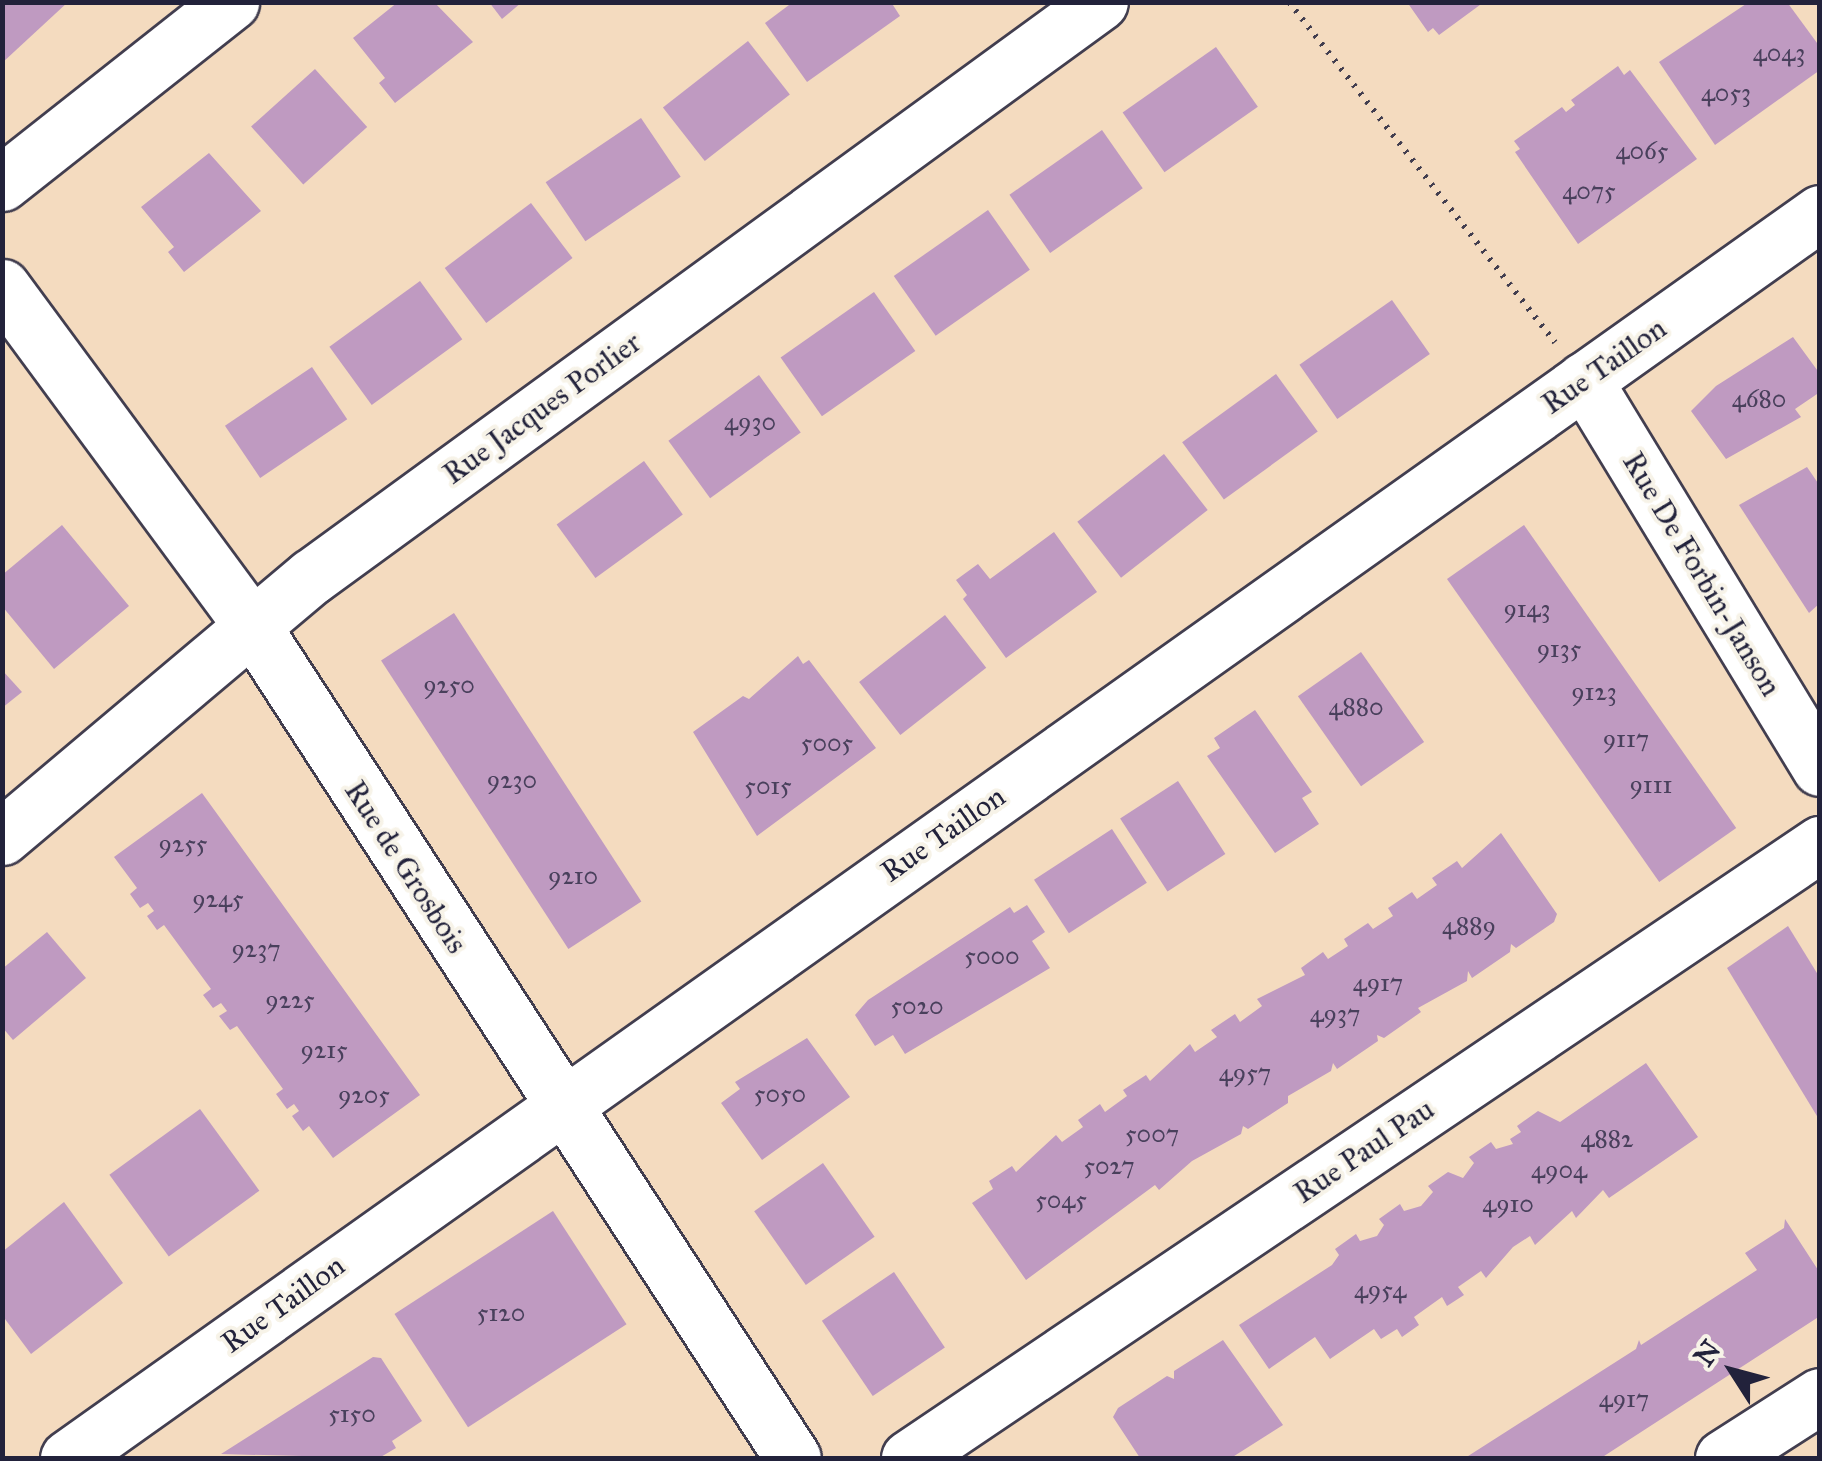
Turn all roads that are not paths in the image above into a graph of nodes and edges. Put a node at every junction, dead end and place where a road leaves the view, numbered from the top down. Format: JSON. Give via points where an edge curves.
{"nodes":[{"id":1,"x":230,"y":2,"type":"edge"},
{"id":2,"x":1100,"y":2,"type":"edge"},
{"id":3,"x":2,"y":183,"type":"edge"},
{"id":4,"x":1820,"y":213,"type":"edge"},
{"id":5,"x":2,"y":287,"type":"edge"},
{"id":6,"x":1584,"y":380,"type":"junction"},
{"id":7,"x":254,"y":630,"type":"junction"},
{"id":8,"x":1820,"y":768,"type":"edge"},
{"id":9,"x":2,"y":837,"type":"edge"},
{"id":10,"x":1820,"y":844,"type":"edge"},
{"id":11,"x":559,"y":1106,"type":"junction"},
{"id":12,"x":1820,"y":1396,"type":"edge"},
{"id":13,"x":68,"y":1458,"type":"edge"},
{"id":14,"x":793,"y":1458,"type":"edge"},
{"id":15,"x":909,"y":1458,"type":"edge"},
{"id":16,"x":1723,"y":1458,"type":"edge"}],
"edges":[{"from":1,"to":3,"type":"street"},
{"from":2,"to":7,"type":"street","name":"Rue Jacques Porlier","via":[[311,576]]},
{"from":4,"to":6,"type":"street","name":"Rue Taillon"},
{"from":5,"to":7,"type":"street","name":"Rue de Grosbois"},
{"from":6,"to":8,"type":"street","name":"Rue De Forbin-Janson"},
{"from":6,"to":11,"type":"street","name":"Rue Taillon"},
{"from":7,"to":9,"type":"street","name":"Rue Jacques Porlier"},
{"from":7,"to":11,"type":"street","name":"Rue de Grosbois"},
{"from":10,"to":15,"type":"street","name":"Rue Paul Pau"},
{"from":11,"to":13,"type":"street","name":"Rue Taillon"},
{"from":11,"to":14,"type":"street","name":"Rue de Grosbois"},
{"from":12,"to":16,"type":"street"}]}
